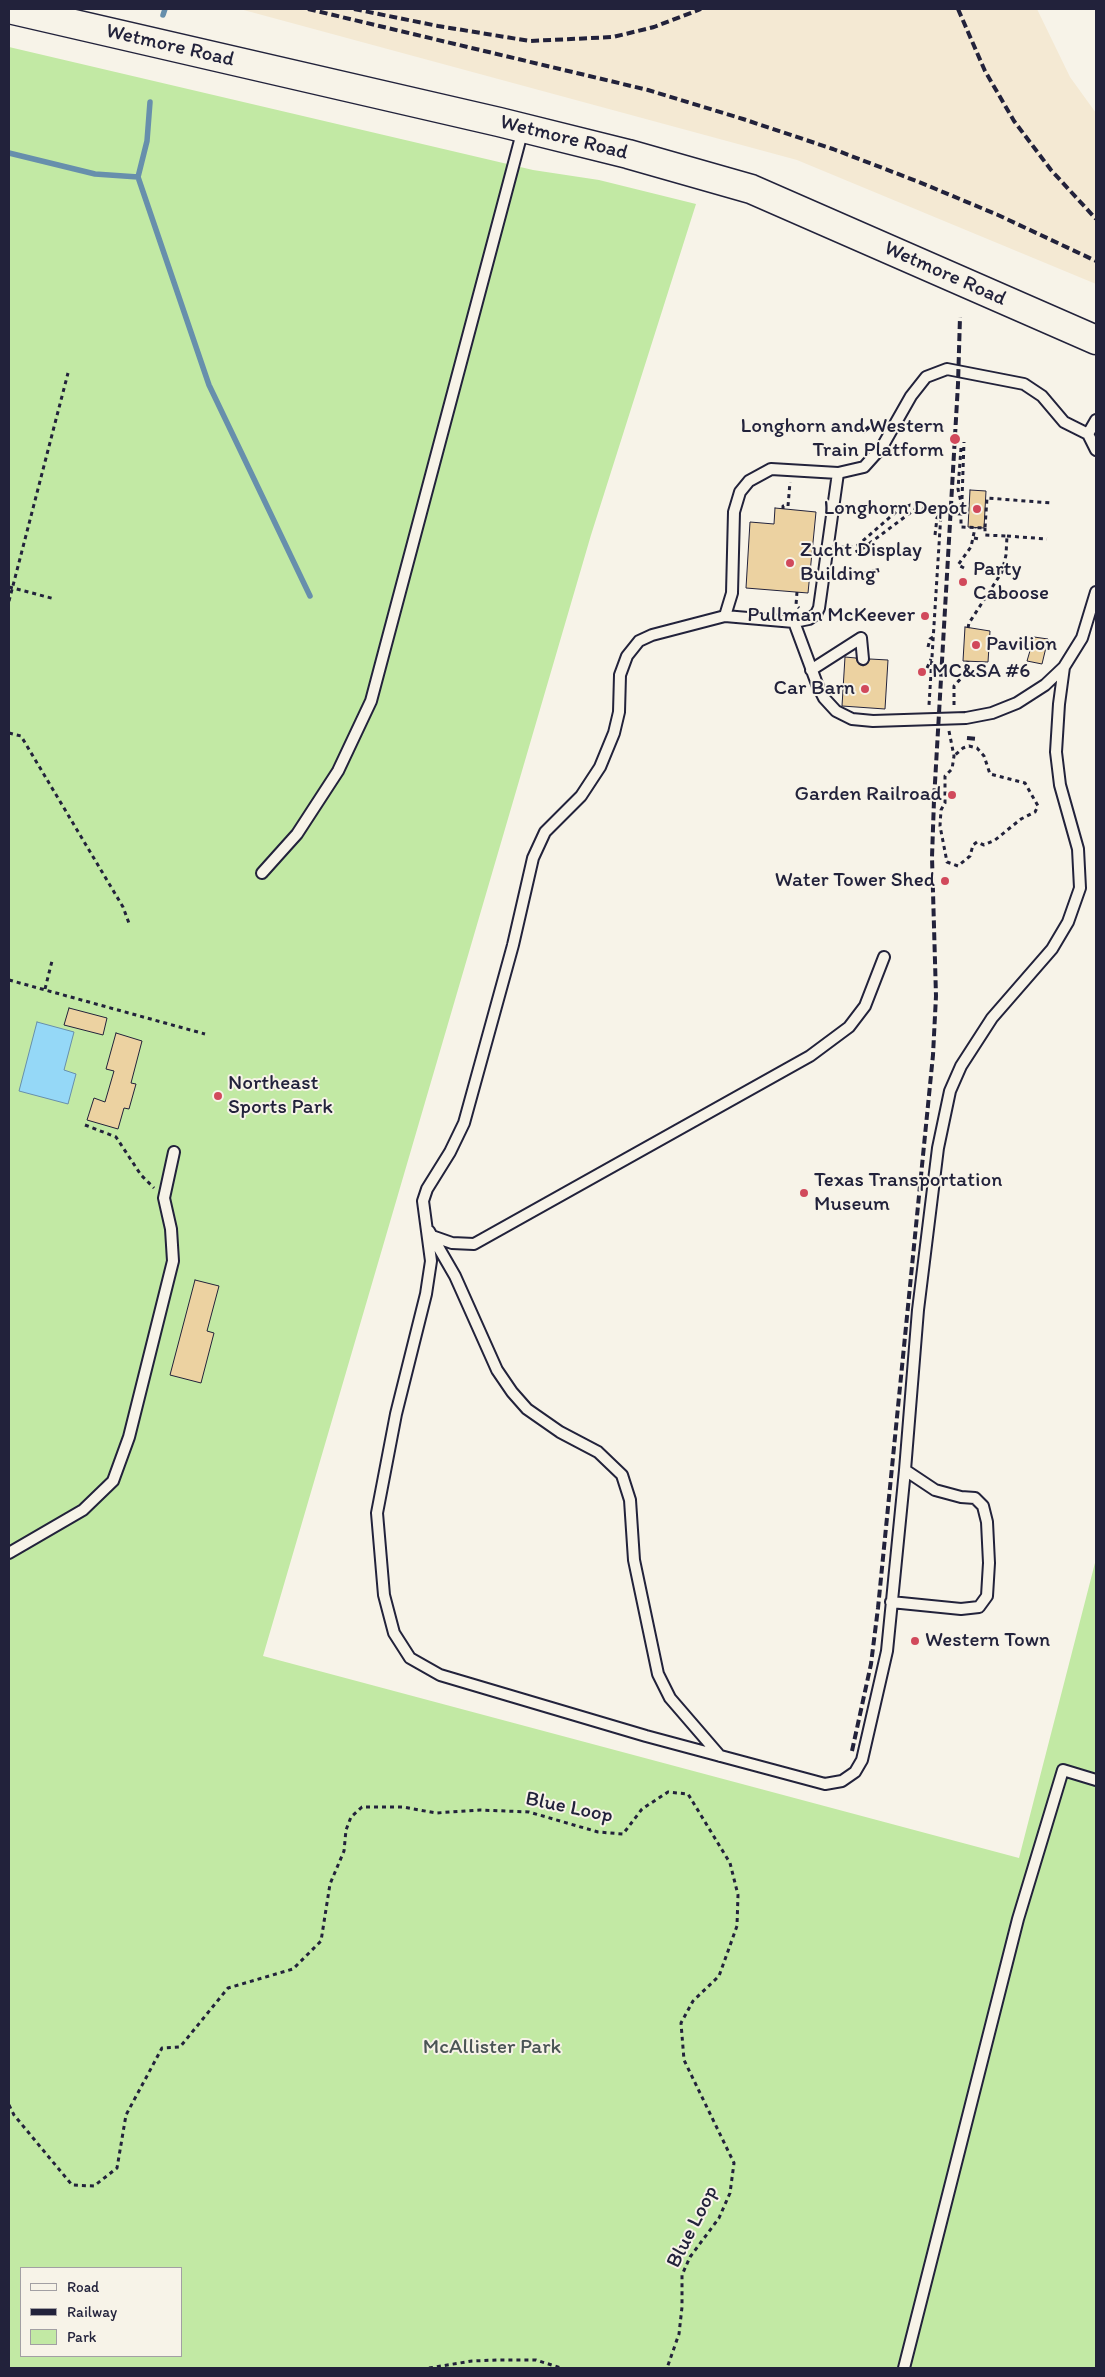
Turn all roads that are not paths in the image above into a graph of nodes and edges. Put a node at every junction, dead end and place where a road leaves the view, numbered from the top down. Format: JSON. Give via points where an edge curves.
{"nodes":[{"id":1,"x":9,"y":9,"type":"edge"},
{"id":2,"x":523,"y":128,"type":"junction"},
{"id":3,"x":1096,"y":340,"type":"edge"},
{"id":4,"x":1096,"y":420,"type":"edge"},
{"id":5,"x":1088,"y":434,"type":"junction"},
{"id":6,"x":1096,"y":450,"type":"edge"},
{"id":7,"x":838,"y":472,"type":"junction"},
{"id":8,"x":1096,"y":592,"type":"edge"},
{"id":9,"x":725,"y":616,"type":"junction"},
{"id":10,"x":794,"y":622,"type":"junction"},
{"id":11,"x":862,"y":659,"type":"dead end"},
{"id":12,"x":1064,"y":667,"type":"junction"},
{"id":13,"x":811,"y":670,"type":"junction"},
{"id":14,"x":860,"y":708,"type":"dead end"},
{"id":15,"x":859,"y":720,"type":"junction"},
{"id":16,"x":262,"y":872,"type":"dead end"},
{"id":17,"x":884,"y":957,"type":"dead end"},
{"id":18,"x":174,"y":1152,"type":"dead end"},
{"id":19,"x":426,"y":1226,"type":"junction"},
{"id":20,"x":432,"y":1236,"type":"junction"},
{"id":21,"x":905,"y":1470,"type":"junction"},
{"id":22,"x":9,"y":1552,"type":"edge"},
{"id":23,"x":892,"y":1602,"type":"junction"},
{"id":24,"x":720,"y":1756,"type":"junction"},
{"id":25,"x":1096,"y":1780,"type":"edge"},
{"id":26,"x":904,"y":2368,"type":"edge"}],
"edges":[{"from":1,"to":2,"type":"main road","name":"Wetmore Road"},
{"from":2,"to":3,"type":"main road","name":"Wetmore Road","via":[[750,189]]},
{"from":2,"to":16,"type":"lane","via":[[371,701],[338,771],[296,834]]},
{"from":4,"to":5,"type":"lane"},
{"from":5,"to":6,"type":"lane"},
{"from":5,"to":7,"type":"lane","via":[[1064,422],[1042,396],[1024,384],[947,369],[926,378],[911,396],[882,447],[864,467]]},
{"from":7,"to":9,"type":"lane","via":[[772,469],[749,481],[740,492],[734,512],[732,593]]},
{"from":7,"to":10,"type":"lane","via":[[819,608],[809,619]]},
{"from":8,"to":12,"type":"lane","via":[[1082,638]]},
{"from":9,"to":10,"type":"lane"},
{"from":9,"to":19,"type":"lane","via":[[652,635],[639,641],[627,656],[620,675],[617,719],[600,768],[581,796],[546,832],[533,858],[513,945],[464,1123],[423,1201]]},
{"from":10,"to":13,"type":"lane"},
{"from":11,"to":13,"type":"lane","via":[[861,638]]},
{"from":12,"to":15,"type":"lane","via":[[1046,685],[1017,703],[992,713],[952,718]]},
{"from":12,"to":21,"type":"lane","via":[[1056,752],[1060,785],[1078,849],[1080,888],[1068,922],[1052,949],[992,1018],[961,1066],[950,1091],[938,1148],[918,1310]]},
{"from":13,"to":15,"type":"lane","via":[[824,698],[836,711]]},
{"from":14,"to":15,"type":"lane"},
{"from":17,"to":20,"type":"lane","via":[[865,1006],[849,1027],[810,1056],[474,1244],[452,1243]]},
{"from":18,"to":22,"type":"lane","via":[[164,1198],[171,1229],[173,1261],[129,1437],[113,1481],[83,1510]]},
{"from":19,"to":20,"type":"lane"},
{"from":19,"to":24,"type":"lane","via":[[431,1261],[426,1294],[396,1414],[377,1513],[384,1595],[394,1633],[410,1658],[440,1675]]},
{"from":20,"to":24,"type":"lane","via":[[455,1276],[497,1370],[512,1392],[527,1409],[560,1432],[598,1452],[622,1475],[630,1500],[634,1560],[658,1674],[670,1698]]},
{"from":21,"to":23,"type":"lane"},
{"from":21,"to":23,"type":"lane","via":[[935,1490],[976,1498],[984,1506],[989,1563],[987,1596],[979,1607]]},
{"from":23,"to":24,"type":"lane","via":[[887,1650],[862,1760],[855,1772],[842,1781],[825,1784]]},
{"from":25,"to":26,"type":"lane","via":[[1063,1770],[1018,1919]]}]}
